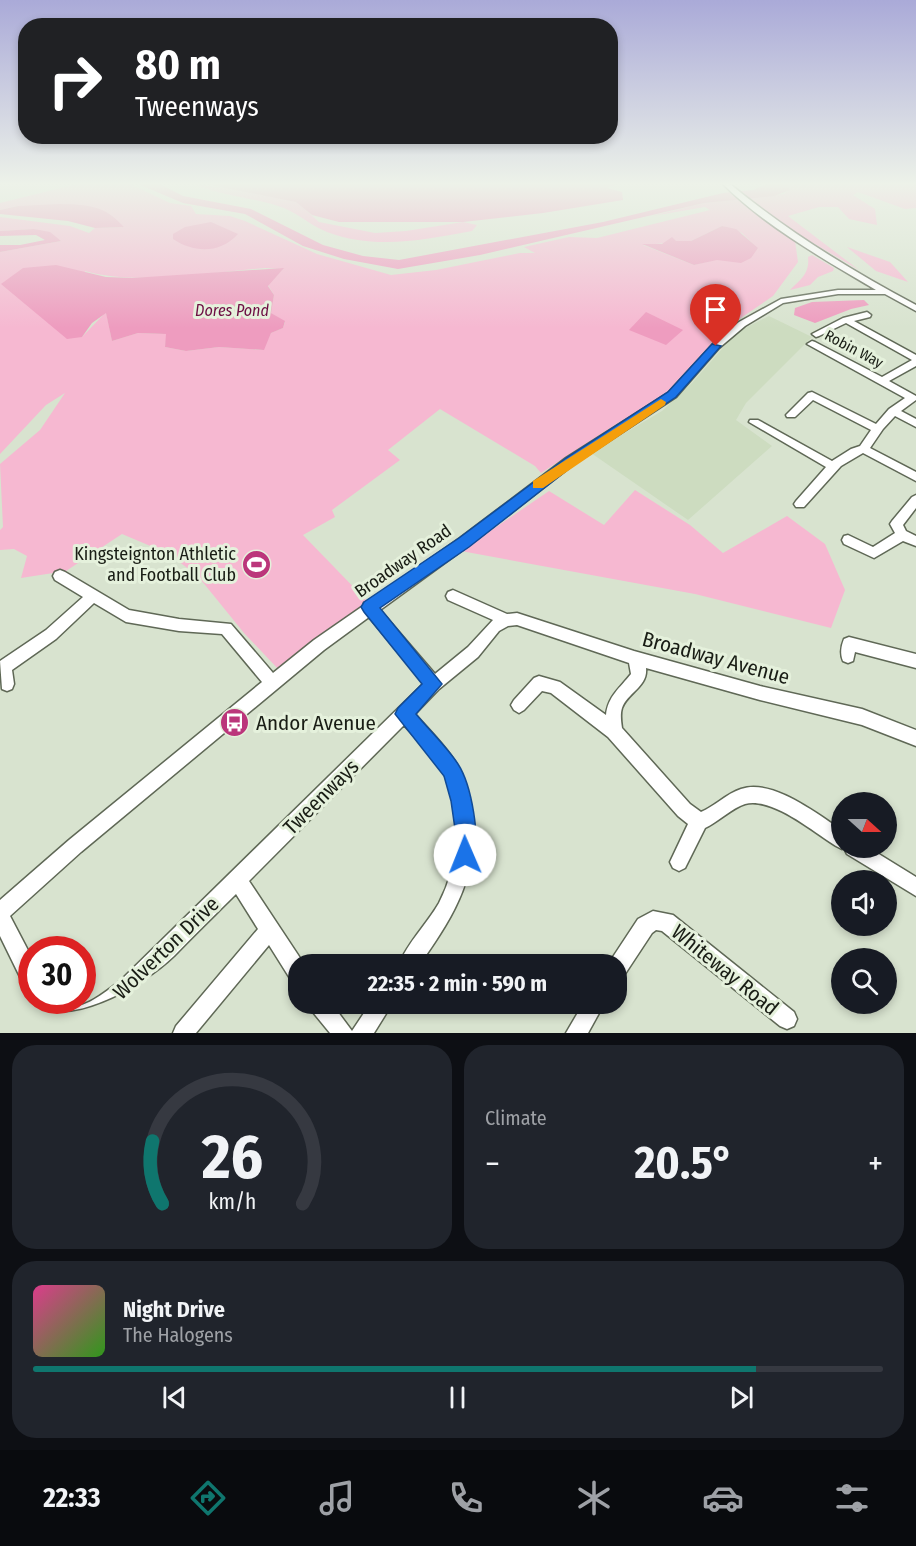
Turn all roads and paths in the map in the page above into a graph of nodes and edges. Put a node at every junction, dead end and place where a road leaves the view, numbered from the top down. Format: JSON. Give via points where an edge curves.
{"nodes":[{"id":1,"x":793,"y":232,"type":"edge"},
{"id":2,"x":870,"y":283,"type":"junction"},
{"id":3,"x":852,"y":291,"type":"junction"},
{"id":4,"x":887,"y":292,"type":"junction"},
{"id":5,"x":916,"y":308,"type":"edge"},
{"id":6,"x":867,"y":315,"type":"dead end"},
{"id":7,"x":846,"y":320,"type":"junction"},
{"id":8,"x":916,"y":346,"type":"edge"},
{"id":9,"x":904,"y":352,"type":"junction"},
{"id":10,"x":916,"y":361,"type":"edge"},
{"id":11,"x":882,"y":381,"type":"junction"},
{"id":12,"x":893,"y":411,"type":"junction"},
{"id":13,"x":791,"y":415,"type":"dead end"},
{"id":14,"x":754,"y":422,"type":"dead end"},
{"id":15,"x":916,"y":423,"type":"edge"},
{"id":16,"x":875,"y":428,"type":"junction"},
{"id":17,"x":859,"y":450,"type":"junction"},
{"id":18,"x":834,"y":467,"type":"junction"},
{"id":19,"x":916,"y":477,"type":"edge"},
{"id":20,"x":916,"y":500,"type":"edge"},
{"id":21,"x":800,"y":504,"type":"dead end"},
{"id":22,"x":902,"y":535,"type":"junction"},
{"id":23,"x":848,"y":540,"type":"dead end"},
{"id":24,"x":916,"y":541,"type":"edge"},
{"id":25,"x":60,"y":576,"type":"dead end"},
{"id":26,"x":92,"y":596,"type":"junction"},
{"id":27,"x":453,"y":596,"type":"dead end"},
{"id":28,"x":369,"y":607,"type":"junction"},
{"id":29,"x":506,"y":620,"type":"junction"},
{"id":30,"x":848,"y":656,"type":"dead end"},
{"id":31,"x":634,"y":658,"type":"junction"},
{"id":32,"x":916,"y":661,"type":"edge"},
{"id":33,"x":8,"y":684,"type":"dead end"},
{"id":34,"x":272,"y":684,"type":"junction"},
{"id":35,"x":434,"y":684,"type":"junction"},
{"id":36,"x":519,"y":705,"type":"dead end"},
{"id":37,"x":404,"y":714,"type":"junction"},
{"id":38,"x":614,"y":731,"type":"junction"},
{"id":39,"x":916,"y":738,"type":"edge"},
{"id":40,"x":699,"y":821,"type":"junction"},
{"id":41,"x":831,"y":833,"type":"edge"},
{"id":42,"x":869,"y":858,"type":"edge"},
{"id":43,"x":679,"y":862,"type":"dead end"},
{"id":44,"x":237,"y":880,"type":"junction"},
{"id":45,"x":916,"y":887,"type":"edge"},
{"id":46,"x":0,"y":914,"type":"edge"},
{"id":47,"x":269,"y":930,"type":"junction"},
{"id":48,"x":18,"y":951,"type":"edge"},
{"id":49,"x":416,"y":954,"type":"edge"},
{"id":50,"x":627,"y":954,"type":"edge"},
{"id":51,"x":288,"y":958,"type":"edge"},
{"id":52,"x":96,"y":1010,"type":"edge"},
{"id":53,"x":53,"y":1014,"type":"edge"},
{"id":54,"x":87,"y":1014,"type":"edge"},
{"id":55,"x":327,"y":1014,"type":"edge"},
{"id":56,"x":375,"y":1014,"type":"edge"},
{"id":57,"x":588,"y":1014,"type":"edge"},
{"id":58,"x":787,"y":1019,"type":"dead end"},
{"id":59,"x":183,"y":1033,"type":"edge"},
{"id":60,"x":343,"y":1033,"type":"edge"},
{"id":61,"x":362,"y":1033,"type":"edge"},
{"id":62,"x":576,"y":1033,"type":"edge"}],
"edges":[{"from":1,"to":2,"type":"street"},
{"from":2,"to":3,"type":"street","name":"Broadway Road"},
{"from":2,"to":4,"type":"street"},
{"from":3,"to":4,"type":"street","name":"Broadway Road"},
{"from":3,"to":28,"type":"street","name":"Broadway Road","via":[[781,301],[742,324],[716,346],[672,395],[570,461],[464,543]]},
{"from":4,"to":5,"type":"street"},
{"from":6,"to":7,"type":"street"},
{"from":7,"to":9,"type":"street","name":"Robin Way"},
{"from":7,"to":11,"type":"street","name":"Robin Way","via":[[814,339]]},
{"from":8,"to":9,"type":"street"},
{"from":9,"to":10,"type":"street","name":"Robin Way"},
{"from":10,"to":11,"type":"street","name":"Robin Way"},
{"from":11,"to":12,"type":"street","name":"Robin Way","via":[[912,398]]},
{"from":12,"to":15,"type":"street"},
{"from":12,"to":16,"type":"street","name":"Robin Way"},
{"from":13,"to":16,"type":"street","via":[[812,395]]},
{"from":14,"to":18,"type":"street"},
{"from":16,"to":17,"type":"street","name":"Robin Way"},
{"from":17,"to":18,"type":"street"},
{"from":17,"to":19,"type":"street"},
{"from":18,"to":21,"type":"street"},
{"from":20,"to":22,"type":"street","via":[[896,524]]},
{"from":22,"to":23,"type":"street","via":[[874,553]]},
{"from":22,"to":24,"type":"street"},
{"from":25,"to":26,"type":"street"},
{"from":26,"to":33,"type":"street","via":[[45,641],[4,667]]},
{"from":26,"to":34,"type":"street","via":[[126,616],[226,628]]},
{"from":27,"to":29,"type":"street","name":"Broadway Avenue"},
{"from":28,"to":34,"type":"street","name":"Broadway Road"},
{"from":28,"to":35,"type":"street"},
{"from":29,"to":31,"type":"street","name":"Broadway Avenue","via":[[517,619]]},
{"from":29,"to":35,"type":"street"},
{"from":30,"to":32,"type":"street","via":[[849,644]]},
{"from":31,"to":38,"type":"street","via":[[640,672],[617,701]]},
{"from":31,"to":39,"type":"street","name":"Broadway Avenue","via":[[862,717]]},
{"from":34,"to":46,"type":"street","name":"Broadway Road","via":[[75,846]]},
{"from":35,"to":37,"type":"street","name":"Tweenways"},
{"from":36,"to":38,"type":"street","via":[[539,683],[555,687]]},
{"from":37,"to":44,"type":"street","name":"Tweenways"},
{"from":37,"to":49,"type":"street","via":[[452,771],[467,843],[464,868],[447,908]]},
{"from":38,"to":40,"type":"street","via":[[684,810]]},
{"from":40,"to":41,"type":"street","via":[[709,819],[745,795],[774,798]]},
{"from":40,"to":43,"type":"street"},
{"from":42,"to":45,"type":"street"},
{"from":44,"to":47,"type":"street"},
{"from":44,"to":52,"type":"street","name":"Wolverton Drive"},
{"from":46,"to":48,"type":"street"},
{"from":47,"to":51,"type":"street"},
{"from":47,"to":59,"type":"street"},
{"from":50,"to":58,"type":"street","name":"Whiteway Road","via":[[645,926],[653,920],[666,922]]},
{"from":53,"to":54,"type":"street","name":"Wolverton Drive","via":[[56,1018],[75,1019]]},
{"from":55,"to":60,"type":"street"},
{"from":56,"to":61,"type":"street"},
{"from":57,"to":62,"type":"street"}]}
